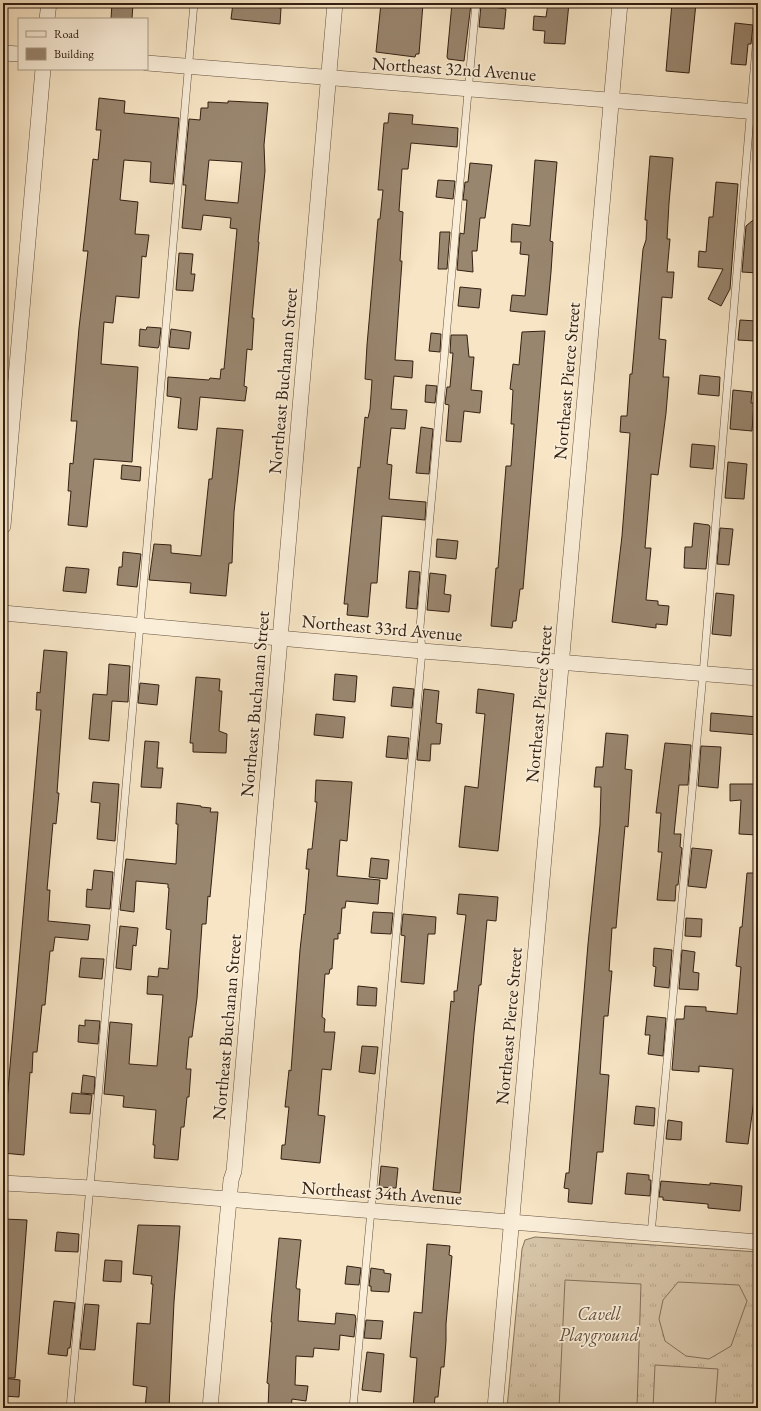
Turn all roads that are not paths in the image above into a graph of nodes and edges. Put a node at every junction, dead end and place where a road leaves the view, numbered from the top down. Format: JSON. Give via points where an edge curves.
{"nodes":[{"id":1,"x":49,"y":3,"type":"edge"},
{"id":2,"x":194,"y":3,"type":"edge"},
{"id":3,"x":335,"y":3,"type":"edge"},
{"id":4,"x":476,"y":3,"type":"edge"},
{"id":5,"x":620,"y":3,"type":"edge"},
{"id":6,"x":47,"y":18,"type":"edge"},
{"id":7,"x":758,"y":23,"type":"edge"},
{"id":8,"x":3,"y":53,"type":"edge"},
{"id":9,"x":18,"y":54,"type":"edge"},
{"id":10,"x":148,"y":63,"type":"edge"},
{"id":11,"x":189,"y":66,"type":"junction"},
{"id":12,"x":43,"y":70,"type":"edge"},
{"id":13,"x":329,"y":79,"type":"junction"},
{"id":14,"x":469,"y":88,"type":"junction"},
{"id":15,"x":611,"y":101,"type":"junction"},
{"id":16,"x":754,"y":112,"type":"edge"},
{"id":17,"x":3,"y":526,"type":"edge"},
{"id":18,"x":3,"y":613,"type":"edge"},
{"id":19,"x":139,"y":626,"type":"junction"},
{"id":20,"x":279,"y":638,"type":"junction"},
{"id":21,"x":422,"y":651,"type":"junction"},
{"id":22,"x":562,"y":662,"type":"junction"},
{"id":23,"x":703,"y":674,"type":"junction"},
{"id":24,"x":758,"y":678,"type":"edge"},
{"id":25,"x":3,"y":1183,"type":"edge"},
{"id":26,"x":91,"y":1188,"type":"junction"},
{"id":27,"x":229,"y":1200,"type":"junction"},
{"id":28,"x":371,"y":1211,"type":"junction"},
{"id":29,"x":511,"y":1222,"type":"junction"},
{"id":30,"x":651,"y":1234,"type":"junction"},
{"id":31,"x":758,"y":1242,"type":"edge"},
{"id":32,"x":70,"y":1408,"type":"edge"},
{"id":33,"x":210,"y":1408,"type":"edge"},
{"id":34,"x":353,"y":1408,"type":"edge"},
{"id":35,"x":495,"y":1408,"type":"edge"}],
"edges":[{"from":1,"to":6,"type":"street"},
{"from":2,"to":11,"type":"lane"},
{"from":3,"to":13,"type":"street","name":"Northeast Buchanan Street"},
{"from":4,"to":14,"type":"lane"},
{"from":5,"to":15,"type":"street","name":"Northeast Pierce Street"},
{"from":7,"to":16,"type":"lane"},
{"from":8,"to":9,"type":"street"},
{"from":10,"to":11,"type":"street","name":"Northeast 32nd Avenue"},
{"from":11,"to":13,"type":"street","name":"Northeast 32nd Avenue"},
{"from":11,"to":19,"type":"lane"},
{"from":12,"to":17,"type":"street"},
{"from":13,"to":14,"type":"street","name":"Northeast 32nd Avenue"},
{"from":13,"to":20,"type":"street","name":"Northeast Buchanan Street"},
{"from":14,"to":15,"type":"street","name":"Northeast 32nd Avenue"},
{"from":14,"to":21,"type":"lane","via":[[420,627]]},
{"from":15,"to":16,"type":"street","name":"Northeast 32nd Avenue"},
{"from":15,"to":22,"type":"street","name":"Northeast Pierce Street"},
{"from":16,"to":23,"type":"lane"},
{"from":18,"to":19,"type":"street","name":"Northeast 33rd Avenue"},
{"from":19,"to":20,"type":"street","name":"Northeast 33rd Avenue"},
{"from":19,"to":26,"type":"lane"},
{"from":20,"to":21,"type":"street","name":"Northeast 33rd Avenue"},
{"from":20,"to":27,"type":"street","name":"Northeast Buchanan Street","via":[[234,1171]]},
{"from":21,"to":22,"type":"street","name":"Northeast 33rd Avenue"},
{"from":21,"to":28,"type":"lane"},
{"from":22,"to":23,"type":"street","name":"Northeast 33rd Avenue"},
{"from":22,"to":29,"type":"street","name":"Northeast Pierce Street"},
{"from":23,"to":24,"type":"street","name":"Northeast 33rd Avenue"},
{"from":23,"to":30,"type":"lane"},
{"from":25,"to":26,"type":"street","name":"Northeast 34th Avenue"},
{"from":26,"to":27,"type":"street","name":"Northeast 34th Avenue"},
{"from":26,"to":32,"type":"lane"},
{"from":27,"to":28,"type":"street","name":"Northeast 34th Avenue"},
{"from":27,"to":33,"type":"street","name":"Northeast Buchanan Street"},
{"from":28,"to":29,"type":"street","name":"Northeast 34th Avenue"},
{"from":28,"to":34,"type":"lane"},
{"from":29,"to":30,"type":"street","name":"Northeast 34th Avenue"},
{"from":29,"to":35,"type":"street","name":"Northeast Pierce Street"},
{"from":30,"to":31,"type":"street","name":"Northeast 34th Avenue"}]}
